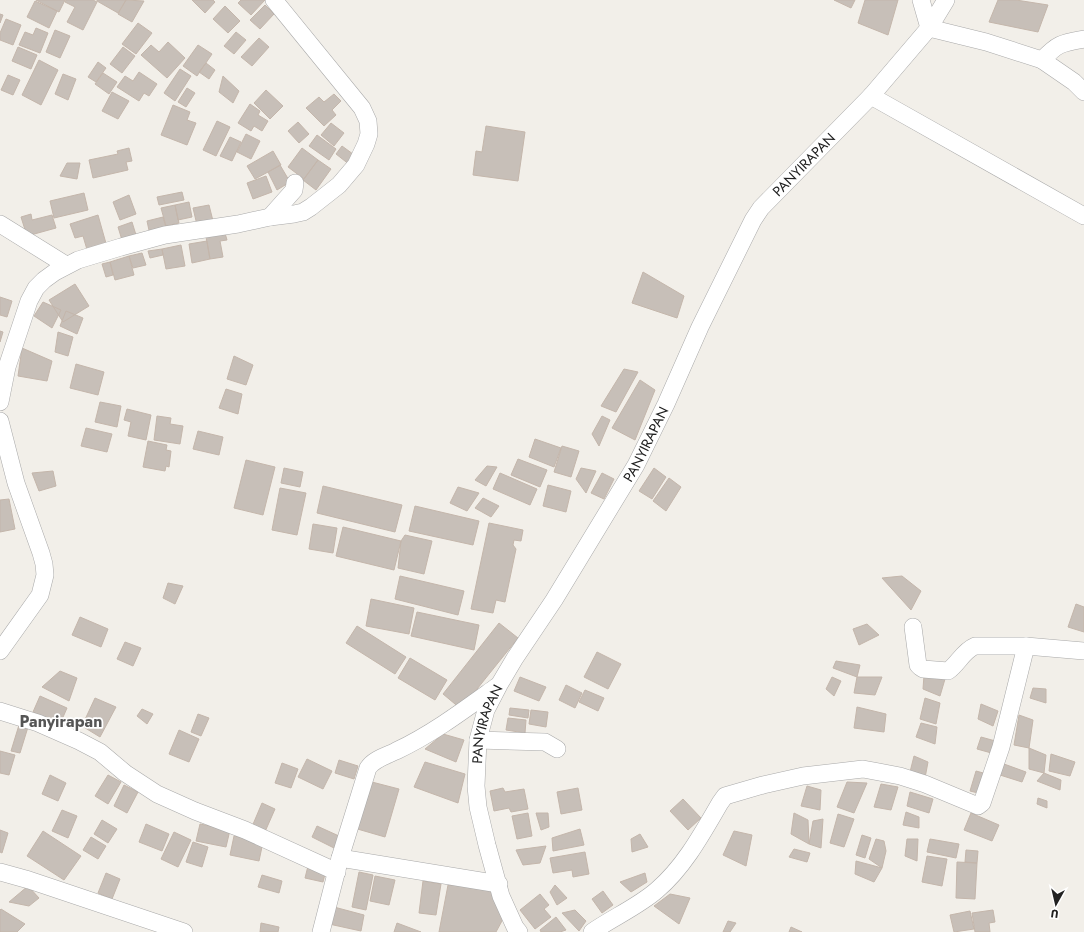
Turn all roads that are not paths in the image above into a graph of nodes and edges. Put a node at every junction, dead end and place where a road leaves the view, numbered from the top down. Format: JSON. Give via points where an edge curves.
{"nodes":[{"id":1,"x":274,"y":0,"type":"edge"},
{"id":2,"x":921,"y":0,"type":"edge"},
{"id":3,"x":946,"y":0,"type":"edge"},
{"id":4,"x":929,"y":28,"type":"junction"},
{"id":5,"x":1084,"y":39,"type":"edge"},
{"id":6,"x":1042,"y":60,"type":"junction"},
{"id":7,"x":1084,"y":92,"type":"edge"},
{"id":8,"x":871,"y":96,"type":"junction"},
{"id":9,"x":295,"y":183,"type":"dead end"},
{"id":10,"x":1084,"y":216,"type":"edge"},
{"id":11,"x":270,"y":217,"type":"junction"},
{"id":12,"x":0,"y":224,"type":"edge"},
{"id":13,"x":66,"y":265,"type":"junction"},
{"id":14,"x":0,"y":402,"type":"edge"},
{"id":15,"x":0,"y":421,"type":"edge"},
{"id":16,"x":6,"y":471,"type":"edge"},
{"id":17,"x":913,"y":628,"type":"dead end"},
{"id":18,"x":1026,"y":646,"type":"junction"},
{"id":19,"x":0,"y":651,"type":"edge"},
{"id":20,"x":1084,"y":651,"type":"edge"},
{"id":21,"x":499,"y":684,"type":"junction"},
{"id":22,"x":0,"y":711,"type":"edge"},
{"id":23,"x":478,"y":740,"type":"junction"},
{"id":24,"x":557,"y":749,"type":"dead end"},
{"id":25,"x":338,"y":865,"type":"junction"},
{"id":26,"x":0,"y":872,"type":"edge"},
{"id":27,"x":499,"y":884,"type":"junction"},
{"id":28,"x":184,"y":932,"type":"edge"},
{"id":29,"x":321,"y":932,"type":"edge"},
{"id":30,"x":520,"y":932,"type":"edge"},
{"id":31,"x":592,"y":932,"type":"edge"}],
"edges":[{"from":1,"to":11,"type":"street","via":[[362,108],[368,121],[369,134],[356,165],[339,185],[303,212]]},
{"from":2,"to":4,"type":"street"},
{"from":3,"to":4,"type":"street","name":"PANYIRAPAN"},
{"from":4,"to":6,"type":"street","via":[[986,42]]},
{"from":4,"to":8,"type":"street","name":"PANYIRAPAN"},
{"from":5,"to":6,"type":"street","via":[[1059,44]]},
{"from":6,"to":7,"type":"street"},
{"from":8,"to":10,"type":"street"},
{"from":8,"to":21,"type":"street","name":"PANYIRAPAN","via":[[761,208],[753,220],[639,459],[554,600]]},
{"from":9,"to":11,"type":"street","via":[[294,190]]},
{"from":11,"to":13,"type":"street","via":[[165,235]]},
{"from":12,"to":13,"type":"street"},
{"from":13,"to":14,"type":"street","via":[[44,280],[29,301],[7,367]]},
{"from":15,"to":16,"type":"street"},
{"from":16,"to":19,"type":"street","via":[[42,553],[45,575],[40,595]]},
{"from":17,"to":18,"type":"street","via":[[918,665],[923,669],[948,671],[969,648],[975,646]]},
{"from":18,"to":20,"type":"street"},
{"from":18,"to":31,"type":"street","via":[[1001,747],[982,803],[978,806],[925,784],[863,769],[803,776],[737,791],[725,796],[672,876],[651,894]]},
{"from":21,"to":23,"type":"street","name":"PANYIRAPAN","via":[[486,710]]},
{"from":21,"to":25,"type":"street","via":[[447,723],[416,742],[373,762],[368,768]]},
{"from":22,"to":25,"type":"street","via":[[38,723],[100,752],[125,773],[157,794]]},
{"from":23,"to":24,"type":"street","via":[[545,742]]},
{"from":23,"to":27,"type":"street","name":"PANYIRAPAN","via":[[478,807]]},
{"from":25,"to":27,"type":"street"},
{"from":25,"to":29,"type":"street"},
{"from":26,"to":28,"type":"street"},
{"from":27,"to":30,"type":"street","name":"PANYIRAPAN","via":[[506,909]]}]}
